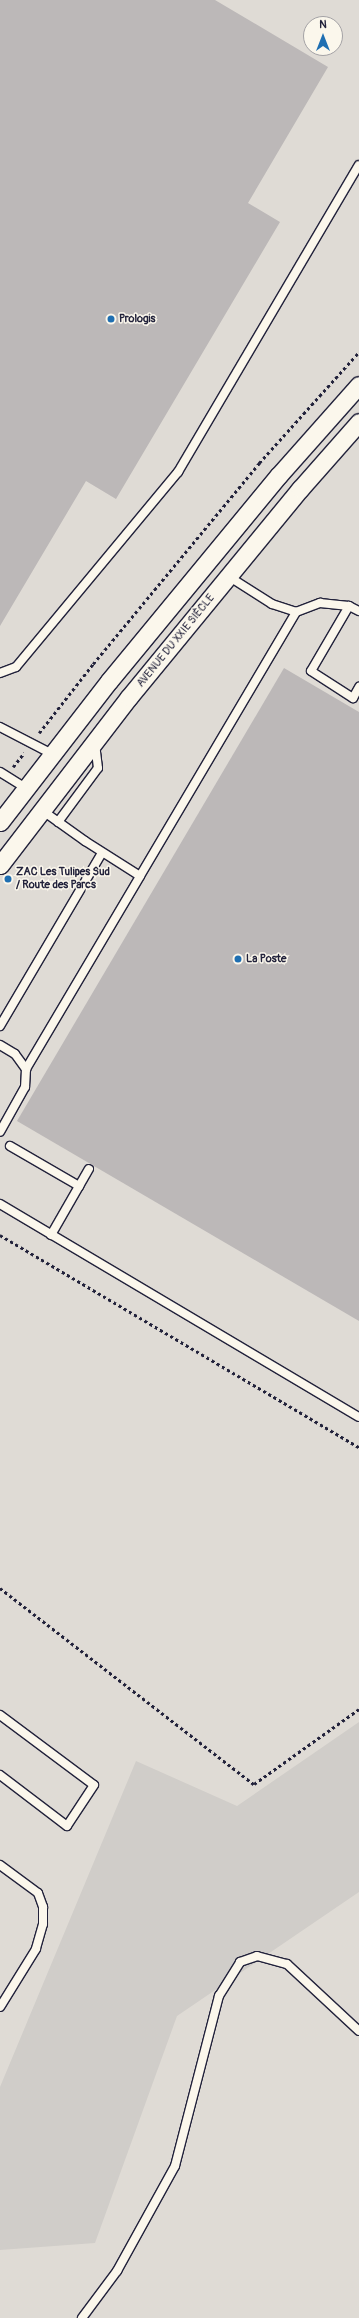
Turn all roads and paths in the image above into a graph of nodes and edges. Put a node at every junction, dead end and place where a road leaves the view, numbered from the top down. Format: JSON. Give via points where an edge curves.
{"nodes":[{"id":1,"x":359,"y":164,"type":"edge"},
{"id":2,"x":356,"y":176,"type":"edge"},
{"id":3,"x":359,"y":352,"type":"edge"},
{"id":4,"x":359,"y":385,"type":"edge"},
{"id":5,"x":359,"y":422,"type":"edge"},
{"id":6,"x":228,"y":576,"type":"junction"},
{"id":7,"x":349,"y":606,"type":"junction"},
{"id":8,"x":359,"y":611,"type":"edge"},
{"id":9,"x":296,"y":612,"type":"junction"},
{"id":10,"x":0,"y":673,"type":"edge"},
{"id":11,"x":359,"y":687,"type":"edge"},
{"id":12,"x":0,"y":727,"type":"edge"},
{"id":13,"x":95,"y":742,"type":"junction"},
{"id":14,"x":31,"y":744,"type":"junction"},
{"id":15,"x":52,"y":754,"type":"junction"},
{"id":16,"x":3,"y":773,"type":"edge"},
{"id":17,"x":26,"y":788,"type":"junction"},
{"id":18,"x":43,"y":811,"type":"junction"},
{"id":19,"x":0,"y":822,"type":"edge"},
{"id":20,"x":58,"y":822,"type":"junction"},
{"id":21,"x":102,"y":853,"type":"junction"},
{"id":22,"x":0,"y":865,"type":"edge"},
{"id":23,"x":140,"y":876,"type":"junction"},
{"id":24,"x":0,"y":1026,"type":"edge"},
{"id":25,"x":0,"y":1045,"type":"edge"},
{"id":26,"x":26,"y":1069,"type":"junction"},
{"id":27,"x":0,"y":1132,"type":"edge"},
{"id":28,"x":10,"y":1146,"type":"dead end"},
{"id":29,"x":89,"y":1169,"type":"dead end"},
{"id":30,"x":79,"y":1186,"type":"junction"},
{"id":31,"x":0,"y":1204,"type":"edge"},
{"id":32,"x":51,"y":1235,"type":"junction"},
{"id":33,"x":0,"y":1236,"type":"edge"},
{"id":34,"x":359,"y":1417,"type":"edge"},
{"id":35,"x":359,"y":1447,"type":"edge"},
{"id":36,"x":0,"y":1588,"type":"edge"},
{"id":37,"x":359,"y":1709,"type":"edge"},
{"id":38,"x":0,"y":1715,"type":"edge"},
{"id":39,"x":0,"y":1775,"type":"edge"},
{"id":40,"x":0,"y":1865,"type":"edge"},
{"id":41,"x":0,"y":2007,"type":"edge"},
{"id":42,"x":359,"y":2031,"type":"edge"},
{"id":43,"x":82,"y":2318,"type":"edge"}],
"edges":[{"from":1,"to":2,"type":"lane"},
{"from":2,"to":10,"type":"lane","via":[[178,472],[16,667]]},
{"from":3,"to":14,"type":"path","via":[[259,463],[93,664]]},
{"from":4,"to":15,"type":"street","via":[[278,475]]},
{"from":5,"to":6,"type":"street","name":"AVENUE DU XXIE SIÈCLE"},
{"from":6,"to":9,"type":"lane","via":[[272,604]]},
{"from":6,"to":13,"type":"street","name":"AVENUE DU XXIE SIÈCLE"},
{"from":7,"to":8,"type":"lane"},
{"from":7,"to":9,"type":"lane","via":[[320,603]]},
{"from":7,"to":11,"type":"lane","via":[[311,671],[353,698]]},
{"from":9,"to":23,"type":"lane"},
{"from":12,"to":14,"type":"lane"},
{"from":13,"to":18,"type":"street","name":"AVENUE DU XXIE SIÈCLE"},
{"from":13,"to":20,"type":"lane","via":[[98,768]]},
{"from":14,"to":15,"type":"lane"},
{"from":14,"to":16,"type":"path"},
{"from":15,"to":17,"type":"street"},
{"from":16,"to":17,"type":"lane"},
{"from":17,"to":19,"type":"street"},
{"from":18,"to":20,"type":"lane"},
{"from":18,"to":22,"type":"street","name":"AVENUE DU XXIE SIÈCLE"},
{"from":20,"to":21,"type":"lane"},
{"from":21,"to":23,"type":"lane"},
{"from":21,"to":24,"type":"lane"},
{"from":23,"to":26,"type":"lane"},
{"from":25,"to":26,"type":"lane","via":[[15,1054]]},
{"from":26,"to":27,"type":"lane","via":[[25,1087]]},
{"from":28,"to":30,"type":"lane"},
{"from":29,"to":30,"type":"lane"},
{"from":30,"to":32,"type":"lane"},
{"from":31,"to":32,"type":"lane"},
{"from":32,"to":34,"type":"lane"},
{"from":33,"to":35,"type":"path"},
{"from":36,"to":37,"type":"path","via":[[254,1784]]},
{"from":38,"to":39,"type":"lane","via":[[94,1785],[67,1826]]},
{"from":40,"to":41,"type":"lane","via":[[38,1893],[44,1907],[43,1924],[36,1949]]},
{"from":42,"to":43,"type":"lane","via":[[287,1964],[257,1956],[240,1962],[219,1996],[175,2166],[117,2271]]}]}
